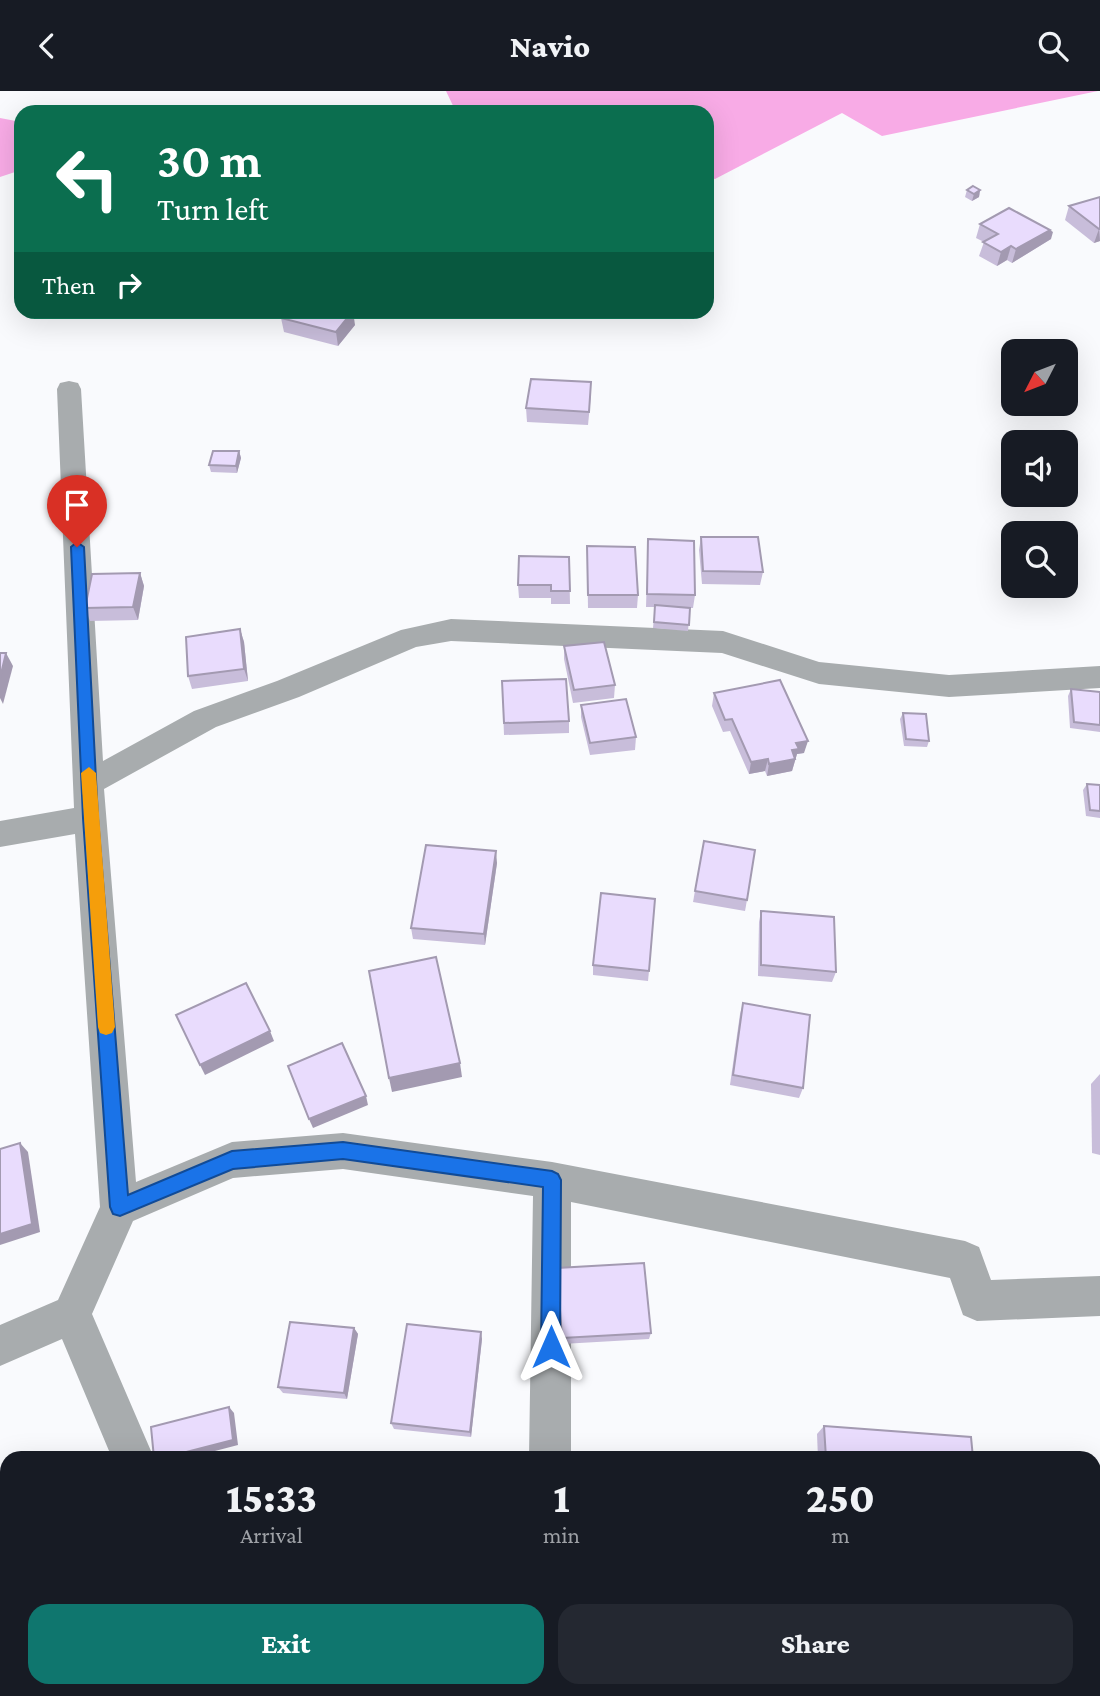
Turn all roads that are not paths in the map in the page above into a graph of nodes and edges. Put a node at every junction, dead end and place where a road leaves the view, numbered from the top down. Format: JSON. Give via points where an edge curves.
{"nodes":[{"id":1,"x":69,"y":389,"type":"dead end"},
{"id":2,"x":1100,"y":677,"type":"edge"},
{"id":3,"x":89,"y":783,"type":"junction"},
{"id":4,"x":90,"y":818,"type":"junction"},
{"id":5,"x":0,"y":834,"type":"edge"},
{"id":6,"x":552,"y":1180,"type":"junction"},
{"id":7,"x":120,"y":1207,"type":"junction"},
{"id":8,"x":1100,"y":1296,"type":"edge"},
{"id":9,"x":72,"y":1314,"type":"junction"},
{"id":10,"x":0,"y":1346,"type":"edge"},
{"id":11,"x":130,"y":1451,"type":"edge"},
{"id":12,"x":550,"y":1451,"type":"edge"}],
"edges":[{"from":1,"to":3,"type":"street"},
{"from":2,"to":3,"type":"street","via":[[949,686],[819,673],[723,642],[451,629],[411,637],[205,719]]},
{"from":3,"to":4,"type":"street"},
{"from":4,"to":5,"type":"street"},
{"from":4,"to":7,"type":"street"},
{"from":6,"to":7,"type":"street","via":[[343,1151],[232,1160]]},
{"from":6,"to":8,"type":"street","via":[[965,1262],[977,1301]]},
{"from":6,"to":12,"type":"street"},
{"from":7,"to":9,"type":"street"},
{"from":9,"to":10,"type":"street"},
{"from":9,"to":11,"type":"street"}]}
